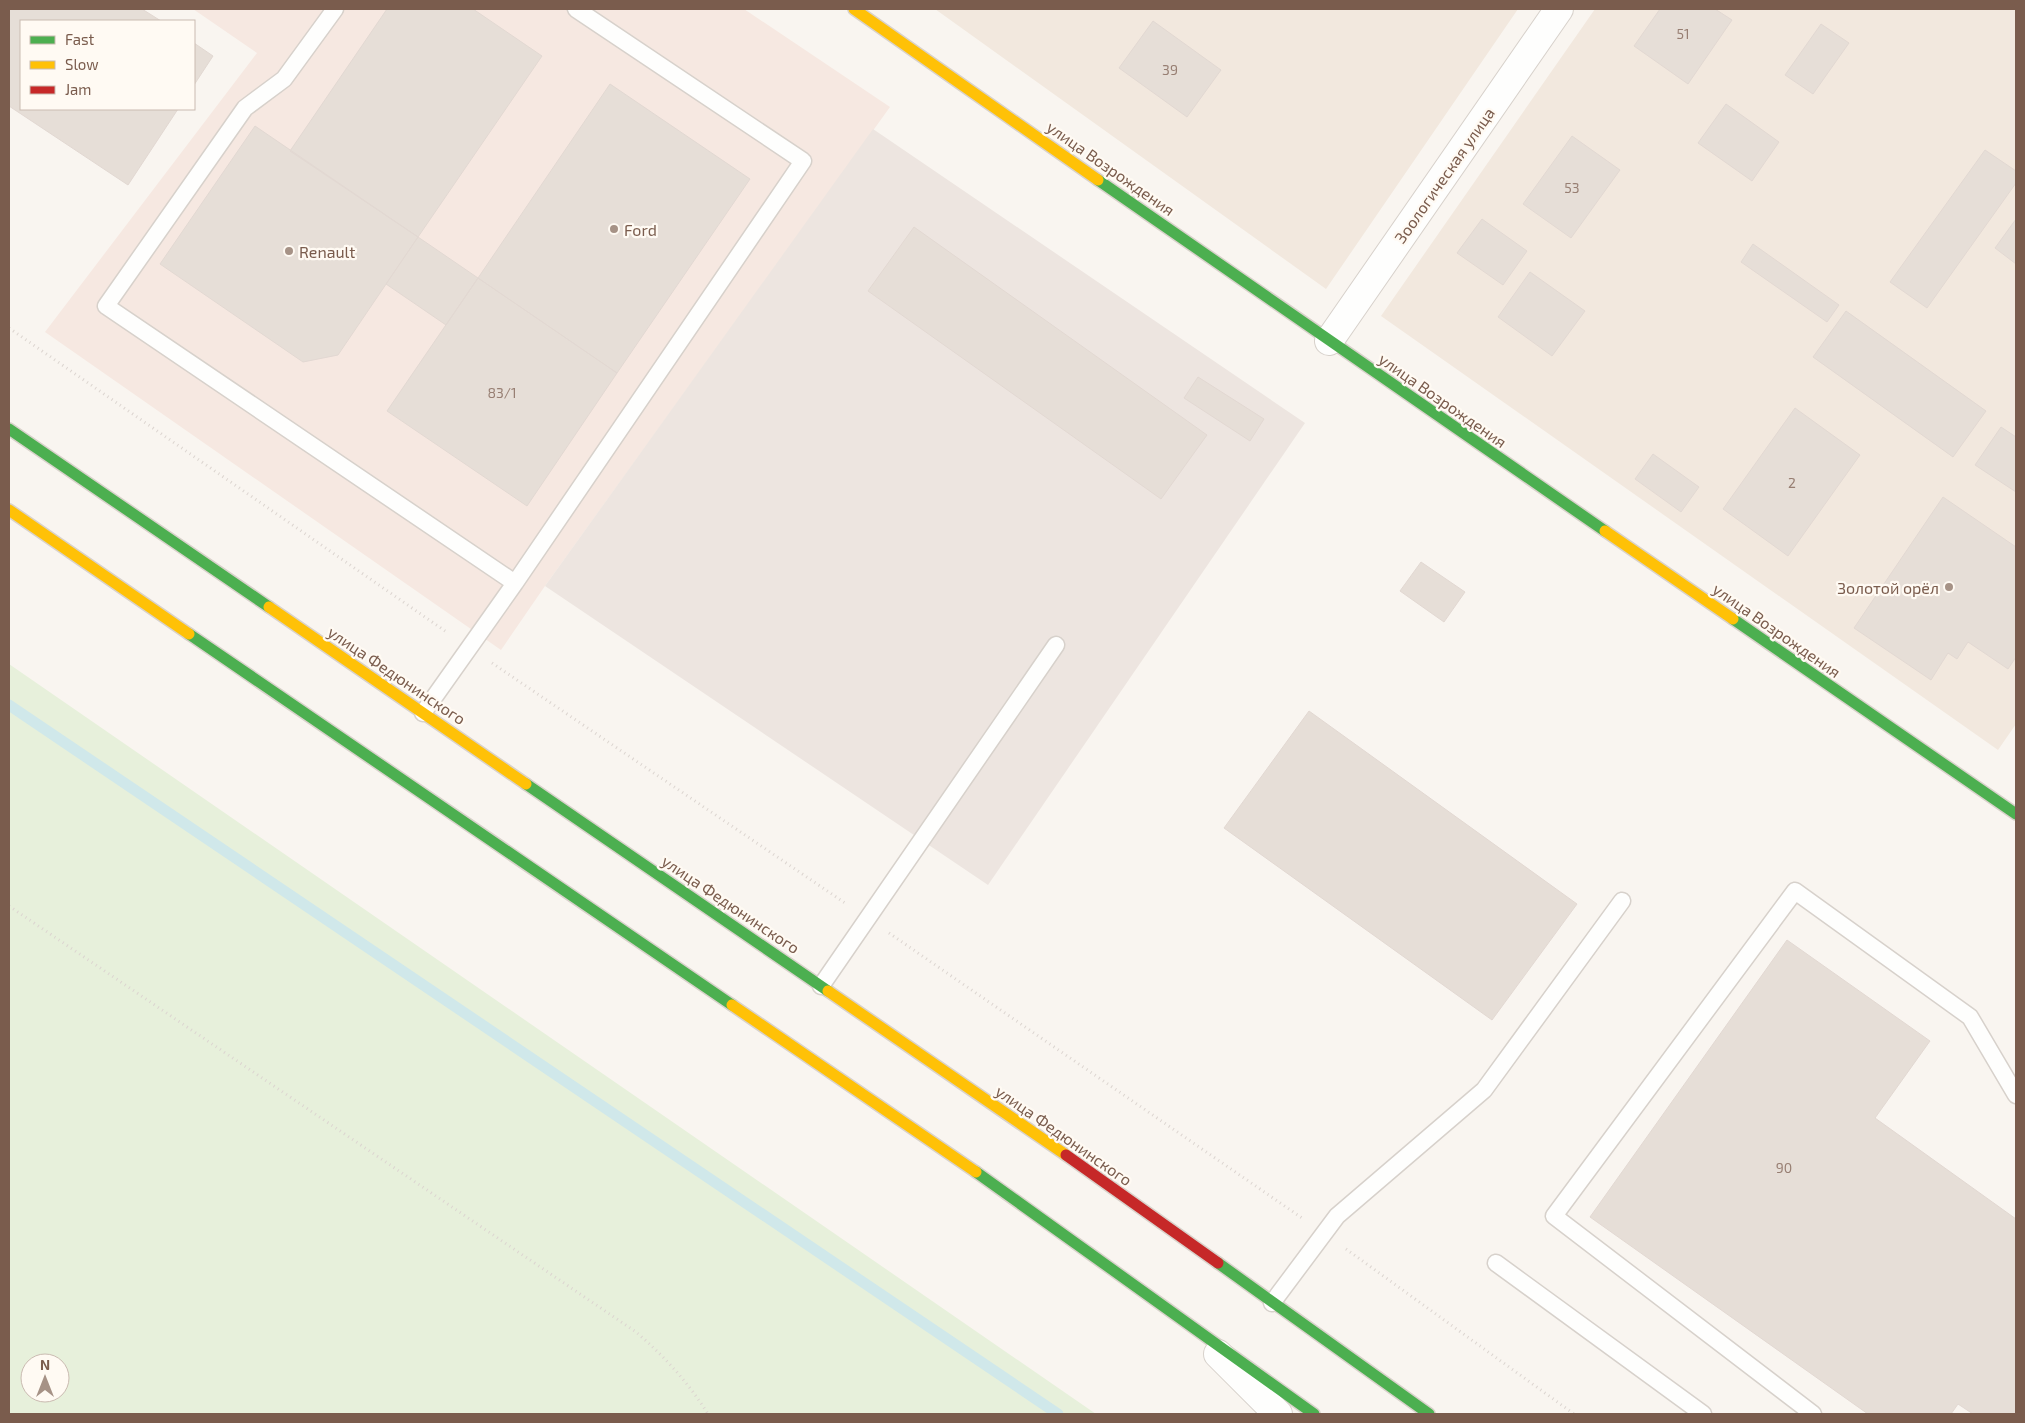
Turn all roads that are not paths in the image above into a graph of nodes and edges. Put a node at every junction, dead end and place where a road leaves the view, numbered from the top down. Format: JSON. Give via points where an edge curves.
{"nodes":[{"id":1,"x":335,"y":9,"type":"edge"},
{"id":2,"x":576,"y":9,"type":"edge"},
{"id":3,"x":854,"y":9,"type":"edge"},
{"id":4,"x":1559,"y":9,"type":"edge"},
{"id":5,"x":1329,"y":341,"type":"junction"},
{"id":6,"x":9,"y":429,"type":"edge"},
{"id":7,"x":9,"y":510,"type":"edge"},
{"id":8,"x":515,"y":583,"type":"junction"},
{"id":9,"x":1056,"y":645,"type":"dead end"},
{"id":10,"x":423,"y":713,"type":"junction"},
{"id":11,"x":2014,"y":807,"type":"edge"},
{"id":12,"x":1622,"y":901,"type":"dead end"},
{"id":13,"x":821,"y":986,"type":"junction"},
{"id":14,"x":2016,"y":1095,"type":"edge"},
{"id":15,"x":1496,"y":1263,"type":"dead end"},
{"id":16,"x":1272,"y":1302,"type":"junction"},
{"id":17,"x":1179,"y":1317,"type":"junction"},
{"id":18,"x":1390,"y":1387,"type":"junction"},
{"id":19,"x":1278,"y":1414,"type":"edge"},
{"id":20,"x":1314,"y":1414,"type":"edge"},
{"id":21,"x":1429,"y":1414,"type":"edge"},
{"id":22,"x":1446,"y":1414,"type":"edge"},
{"id":23,"x":1703,"y":1414,"type":"edge"},
{"id":24,"x":1814,"y":1414,"type":"edge"}],
"edges":[{"from":1,"to":8,"type":"lane","via":[[284,79],[245,108],[106,306]]},
{"from":2,"to":8,"type":"lane","via":[[803,161]]},
{"from":3,"to":5,"type":"main road","name":"улица Возрождения"},
{"from":4,"to":5,"type":"street","name":"Зоологическая улица"},
{"from":5,"to":11,"type":"main road","name":"улица Возрождения"},
{"from":6,"to":10,"type":"main road","name":"улица Федюнинского"},
{"from":7,"to":17,"type":"main road","via":[[1027,1207]]},
{"from":8,"to":10,"type":"lane"},
{"from":9,"to":13,"type":"lane"},
{"from":10,"to":13,"type":"main road","name":"улица Федюнинского"},
{"from":12,"to":16,"type":"lane","via":[[1484,1090],[1337,1216]]},
{"from":13,"to":16,"type":"main road","name":"улица Федюнинского"},
{"from":14,"to":24,"type":"lane","via":[[1970,1017],[1795,891],[1554,1216]]},
{"from":15,"to":23,"type":"lane"},
{"from":16,"to":18,"type":"main road","name":"улица Федюнинского"},
{"from":17,"to":19,"type":"street"},
{"from":17,"to":20,"type":"main road"},
{"from":18,"to":21,"type":"main road","name":"улица Федюнинского"},
{"from":18,"to":22,"type":"street"}]}
